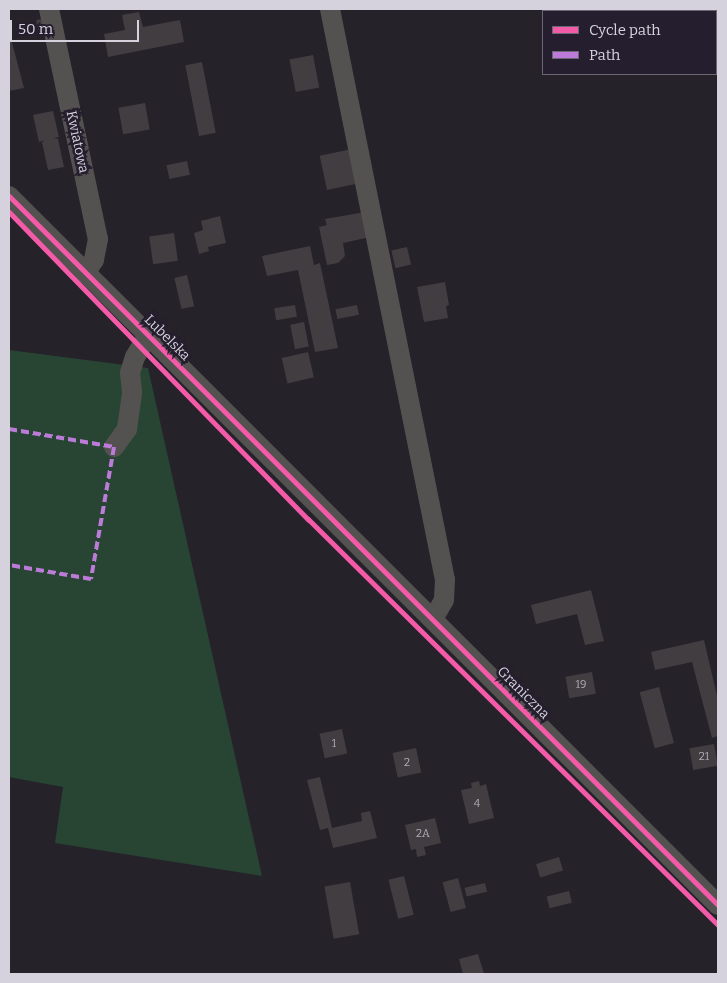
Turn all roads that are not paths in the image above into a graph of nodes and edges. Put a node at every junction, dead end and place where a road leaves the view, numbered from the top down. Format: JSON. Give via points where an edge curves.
{"nodes":[{"id":1,"x":49,"y":9,"type":"edge"},
{"id":2,"x":330,"y":9,"type":"edge"},
{"id":3,"x":9,"y":196,"type":"edge"},
{"id":4,"x":85,"y":273,"type":"junction"},
{"id":5,"x":148,"y":335,"type":"junction"},
{"id":6,"x":114,"y":447,"type":"dead end"},
{"id":7,"x":310,"y":497,"type":"joint"},
{"id":8,"x":433,"y":619,"type":"junction"},
{"id":9,"x":718,"y":906,"type":"edge"}],
"edges":[{"from":1,"to":4,"type":"street","name":"Kwiatowa","via":[[98,239],[96,254]]},
{"from":2,"to":8,"type":"street","via":[[445,580],[444,600]]},
{"from":3,"to":4,"type":"street","name":"Lubelska"},
{"from":4,"to":5,"type":"street","name":"Lubelska"},
{"from":5,"to":6,"type":"street","via":[[130,373],[132,392],[127,428]]},
{"from":5,"to":7,"type":"street","name":"Lubelska"},
{"from":7,"to":8,"type":"street","name":"Graniczna"},
{"from":8,"to":9,"type":"street","name":"Graniczna"}]}
